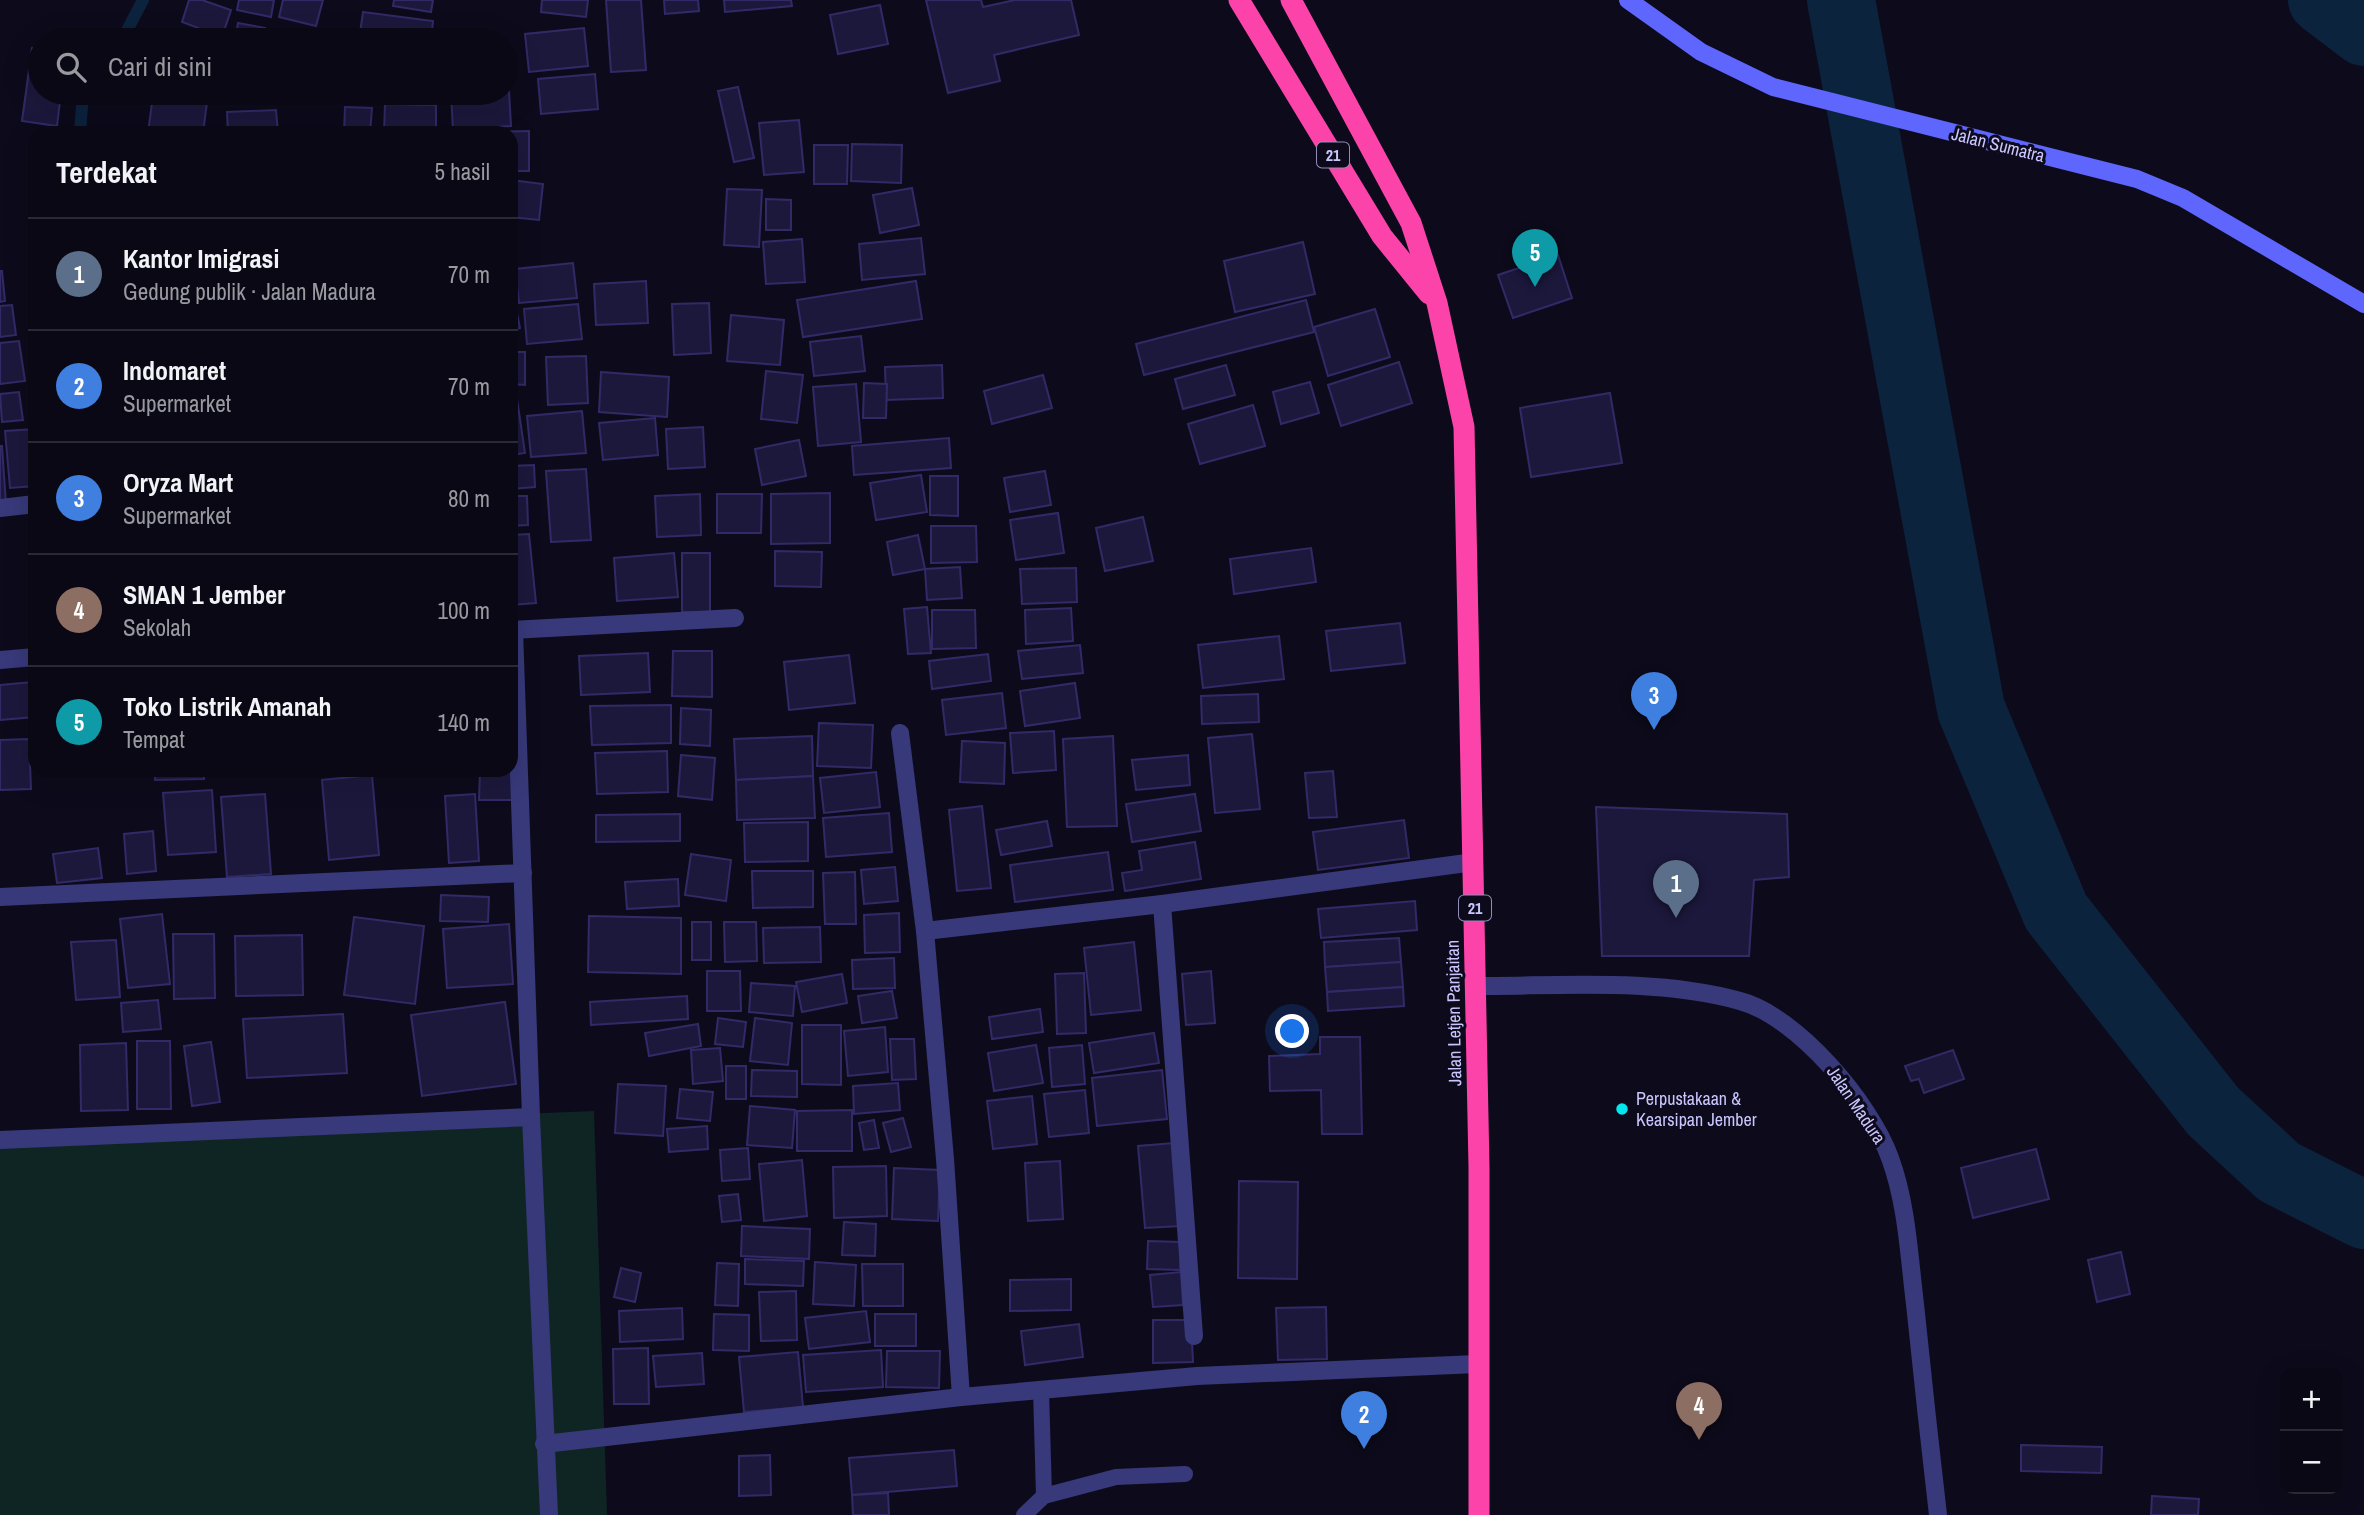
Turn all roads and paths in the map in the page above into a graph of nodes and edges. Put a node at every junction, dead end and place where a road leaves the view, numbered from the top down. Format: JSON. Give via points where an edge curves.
{"nodes":[{"id":1,"x":1239,"y":0,"type":"edge"},
{"id":2,"x":1291,"y":0,"type":"edge"},
{"id":3,"x":1628,"y":0,"type":"edge"},
{"id":4,"x":1437,"y":303,"type":"junction"},
{"id":5,"x":2364,"y":304,"type":"edge"},
{"id":6,"x":28,"y":505,"type":"edge"},
{"id":7,"x":0,"y":508,"type":"edge"},
{"id":8,"x":735,"y":618,"type":"dead end"},
{"id":9,"x":518,"y":630,"type":"edge"},
{"id":10,"x":28,"y":658,"type":"edge"},
{"id":11,"x":0,"y":660,"type":"edge"},
{"id":12,"x":900,"y":733,"type":"dead end"},
{"id":13,"x":518,"y":763,"type":"edge"},
{"id":14,"x":1474,"y":862,"type":"junction"},
{"id":15,"x":523,"y":873,"type":"junction"},
{"id":16,"x":0,"y":897,"type":"edge"},
{"id":17,"x":1162,"y":904,"type":"junction"},
{"id":18,"x":925,"y":931,"type":"junction"},
{"id":19,"x":1476,"y":986,"type":"junction"},
{"id":20,"x":531,"y":1117,"type":"junction"},
{"id":21,"x":0,"y":1140,"type":"edge"},
{"id":22,"x":1194,"y":1336,"type":"dead end"},
{"id":23,"x":1477,"y":1364,"type":"junction"},
{"id":24,"x":1041,"y":1390,"type":"junction"},
{"id":25,"x":961,"y":1397,"type":"junction"},
{"id":26,"x":544,"y":1444,"type":"junction"},
{"id":27,"x":1185,"y":1474,"type":"dead end"},
{"id":28,"x":1044,"y":1496,"type":"junction"},
{"id":29,"x":549,"y":1515,"type":"edge"},
{"id":30,"x":1024,"y":1515,"type":"edge"},
{"id":31,"x":1479,"y":1515,"type":"edge"},
{"id":32,"x":1938,"y":1515,"type":"edge"}],
"edges":[{"from":1,"to":4,"type":"highway","number":"21","via":[[1382,236]]},
{"from":2,"to":4,"type":"highway","number":"21","via":[[1411,223]]},
{"from":3,"to":5,"type":"main road","name":"Jalan Sumatra","via":[[1701,52],[1773,87],[2137,179],[2183,198]]},
{"from":4,"to":14,"type":"highway","name":"Jalan Letjen Panjaitan","number":"21","via":[[1464,427]]},
{"from":6,"to":7,"type":"street"},
{"from":8,"to":9,"type":"street"},
{"from":10,"to":11,"type":"street"},
{"from":12,"to":18,"type":"street"},
{"from":13,"to":15,"type":"street"},
{"from":14,"to":17,"type":"street"},
{"from":14,"to":19,"type":"highway","name":"Jalan Letjen Panjaitan","number":"21"},
{"from":15,"to":16,"type":"street"},
{"from":15,"to":20,"type":"street"},
{"from":17,"to":18,"type":"street"},
{"from":17,"to":22,"type":"street"},
{"from":18,"to":25,"type":"street"},
{"from":19,"to":23,"type":"highway","name":"Jalan Letjen Panjaitan","number":"21"},
{"from":19,"to":32,"type":"street","name":"Jalan Madura","via":[[1665,986],[1709,994],[1744,1002],[1786,1024],[1815,1048],[1873,1124],[1890,1157],[1906,1222]]},
{"from":20,"to":21,"type":"street"},
{"from":20,"to":26,"type":"street"},
{"from":23,"to":24,"type":"street","via":[[1197,1376]]},
{"from":23,"to":31,"type":"highway","name":"Jalan Letjen Panjaitan","number":"21"},
{"from":24,"to":25,"type":"street"},
{"from":24,"to":28,"type":"lane"},
{"from":25,"to":26,"type":"street"},
{"from":26,"to":29,"type":"street"},
{"from":27,"to":28,"type":"lane","via":[[1116,1477]]},
{"from":28,"to":30,"type":"lane"}]}
